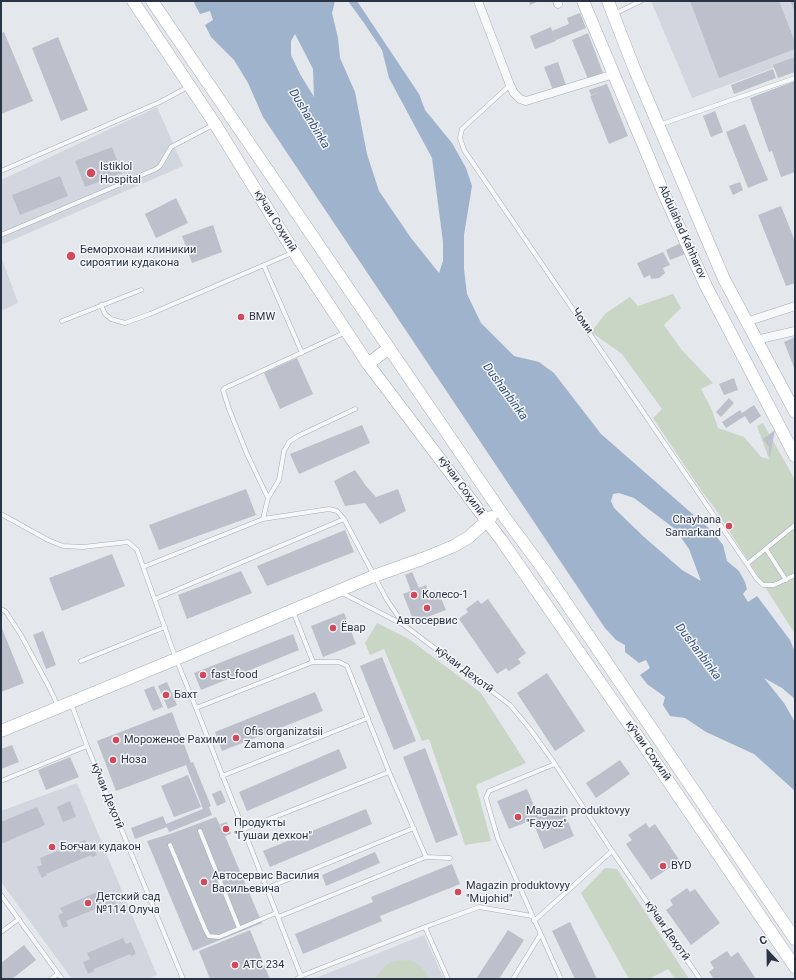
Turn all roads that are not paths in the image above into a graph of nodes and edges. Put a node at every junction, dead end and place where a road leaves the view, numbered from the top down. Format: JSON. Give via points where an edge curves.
{"nodes":[{"id":1,"x":133,"y":1,"type":"edge"},
{"id":2,"x":152,"y":1,"type":"edge"},
{"id":3,"x":478,"y":1,"type":"edge"},
{"id":4,"x":583,"y":1,"type":"edge"},
{"id":5,"x":608,"y":1,"type":"edge"},
{"id":6,"x":641,"y":1,"type":"edge"},
{"id":7,"x":613,"y":14,"type":"junction"},
{"id":8,"x":614,"y":74,"type":"junction"},
{"id":9,"x":795,"y":78,"type":"edge"},
{"id":10,"x":510,"y":85,"type":"junction"},
{"id":11,"x":190,"y":86,"type":"junction"},
{"id":12,"x":215,"y":124,"type":"junction"},
{"id":13,"x":659,"y":125,"type":"junction"},
{"id":14,"x":1,"y":171,"type":"edge"},
{"id":15,"x":1,"y":235,"type":"edge"},
{"id":16,"x":294,"y":252,"type":"junction"},
{"id":17,"x":264,"y":266,"type":"junction"},
{"id":18,"x":141,"y":290,"type":"dead end"},
{"id":19,"x":101,"y":306,"type":"junction"},
{"id":20,"x":795,"y":306,"type":"edge"},
{"id":21,"x":62,"y":321,"type":"dead end"},
{"id":22,"x":746,"y":322,"type":"junction"},
{"id":23,"x":795,"y":331,"type":"edge"},
{"id":24,"x":346,"y":332,"type":"junction"},
{"id":25,"x":756,"y":340,"type":"junction"},
{"id":26,"x":389,"y":348,"type":"junction"},
{"id":27,"x":302,"y":353,"type":"junction"},
{"id":28,"x":368,"y":364,"type":"junction"},
{"id":29,"x":355,"y":409,"type":"dead end"},
{"id":30,"x":795,"y":412,"type":"edge"},
{"id":31,"x":795,"y":456,"type":"edge"},
{"id":32,"x":268,"y":498,"type":"junction"},
{"id":33,"x":500,"y":509,"type":"junction"},
{"id":34,"x":1,"y":514,"type":"edge"},
{"id":35,"x":263,"y":519,"type":"junction"},
{"id":36,"x":344,"y":519,"type":"junction"},
{"id":37,"x":487,"y":522,"type":"junction"},
{"id":38,"x":795,"y":525,"type":"edge"},
{"id":39,"x":766,"y":549,"type":"junction"},
{"id":40,"x":748,"y":564,"type":"junction"},
{"id":41,"x":143,"y":567,"type":"junction"},
{"id":42,"x":795,"y":575,"type":"edge"},
{"id":43,"x":374,"y":576,"type":"junction"},
{"id":44,"x":786,"y":580,"type":"junction"},
{"id":45,"x":340,"y":591,"type":"junction"},
{"id":46,"x":155,"y":599,"type":"junction"},
{"id":47,"x":1,"y":609,"type":"edge"},
{"id":48,"x":292,"y":611,"type":"junction"},
{"id":49,"x":404,"y":625,"type":"junction"},
{"id":50,"x":165,"y":627,"type":"junction"},
{"id":51,"x":176,"y":659,"type":"junction"},
{"id":52,"x":81,"y":661,"type":"dead end"},
{"id":53,"x":313,"y":662,"type":"junction"},
{"id":54,"x":70,"y":702,"type":"junction"},
{"id":55,"x":58,"y":707,"type":"junction"},
{"id":56,"x":196,"y":708,"type":"junction"},
{"id":57,"x":368,"y":718,"type":"junction"},
{"id":58,"x":1,"y":731,"type":"edge"},
{"id":59,"x":87,"y":746,"type":"junction"},
{"id":60,"x":555,"y":764,"type":"junction"},
{"id":61,"x":389,"y":772,"type":"junction"},
{"id":62,"x":222,"y":776,"type":"junction"},
{"id":63,"x":1,"y":781,"type":"edge"},
{"id":64,"x":414,"y":828,"type":"junction"},
{"id":65,"x":244,"y":829,"type":"junction"},
{"id":66,"x":200,"y":832,"type":"dead end"},
{"id":67,"x":170,"y":845,"type":"dead end"},
{"id":68,"x":612,"y":851,"type":"junction"},
{"id":69,"x":426,"y":857,"type":"junction"},
{"id":70,"x":450,"y":858,"type":"dead end"},
{"id":71,"x":267,"y":888,"type":"junction"},
{"id":72,"x":1,"y":895,"type":"edge"},
{"id":73,"x":277,"y":914,"type":"junction"},
{"id":74,"x":532,"y":916,"type":"junction"},
{"id":75,"x":19,"y":919,"type":"junction"},
{"id":76,"x":534,"y":921,"type":"junction"},
{"id":77,"x":425,"y":927,"type":"junction"},
{"id":78,"x":239,"y":928,"type":"junction"},
{"id":79,"x":1,"y":932,"type":"edge"},
{"id":80,"x":540,"y":935,"type":"junction"},
{"id":81,"x":795,"y":939,"type":"edge"},
{"id":82,"x":795,"y":967,"type":"edge"},
{"id":83,"x":58,"y":974,"type":"junction"},
{"id":84,"x":299,"y":978,"type":"edge"},
{"id":85,"x":52,"y":979,"type":"edge"},
{"id":86,"x":62,"y":979,"type":"edge"},
{"id":87,"x":182,"y":979,"type":"edge"},
{"id":88,"x":448,"y":979,"type":"edge"},
{"id":89,"x":513,"y":979,"type":"edge"},
{"id":90,"x":561,"y":979,"type":"edge"},
{"id":91,"x":700,"y":979,"type":"edge"}],
"edges":[{"from":1,"to":11,"type":"main road","name":"кӯчаи Соҳилӣ"},
{"from":2,"to":26,"type":"main road"},
{"from":3,"to":10,"type":"street"},
{"from":4,"to":8,"type":"main road","name":"Abdulahad Kahharov"},
{"from":5,"to":7,"type":"main road","name":"Abdulahad Kahharov"},
{"from":6,"to":7,"type":"lane"},
{"from":7,"to":13,"type":"main road","name":"Abdulahad Kahharov"},
{"from":8,"to":10,"type":"street","via":[[526,101],[520,99]]},
{"from":8,"to":31,"type":"main road","name":"Abdulahad Kahharov","via":[[706,286]]},
{"from":9,"to":13,"type":"lane"},
{"from":10,"to":40,"type":"lane","name":"Чоми","via":[[462,129],[460,138],[464,150]]},
{"from":11,"to":12,"type":"main road","name":"кӯчаи Соҳилӣ"},
{"from":11,"to":14,"type":"lane","via":[[160,102]]},
{"from":12,"to":15,"type":"lane","via":[[171,147],[156,169]]},
{"from":12,"to":16,"type":"main road","name":"кӯчаи Соҳилӣ"},
{"from":13,"to":22,"type":"main road","name":"Abdulahad Kahharov","via":[[724,279]]},
{"from":16,"to":17,"type":"lane"},
{"from":16,"to":24,"type":"main road","name":"кӯчаи Соҳилӣ"},
{"from":17,"to":19,"type":"lane","via":[[125,323],[111,319]]},
{"from":17,"to":27,"type":"lane"},
{"from":18,"to":19,"type":"lane"},
{"from":19,"to":21,"type":"lane"},
{"from":20,"to":22,"type":"street"},
{"from":22,"to":25,"type":"main road","name":"Abdulahad Kahharov"},
{"from":23,"to":25,"type":"street"},
{"from":24,"to":27,"type":"lane"},
{"from":24,"to":28,"type":"main road","name":"кӯчаи Соҳилӣ"},
{"from":25,"to":30,"type":"main road","name":"Abdulahad Kahharov"},
{"from":26,"to":28,"type":"main road"},
{"from":26,"to":33,"type":"main road"},
{"from":27,"to":32,"type":"lane","via":[[223,390],[247,454]]},
{"from":28,"to":37,"type":"main road","name":"кӯчаи Соҳилӣ"},
{"from":29,"to":32,"type":"lane","via":[[289,442],[284,451],[279,480]]},
{"from":32,"to":35,"type":"lane"},
{"from":33,"to":37,"type":"main road"},
{"from":33,"to":81,"type":"main road"},
{"from":34,"to":41,"type":"lane","via":[[63,546],[83,548],[128,542],[137,550]]},
{"from":35,"to":36,"type":"lane","via":[[329,509]]},
{"from":35,"to":41,"type":"lane"},
{"from":36,"to":43,"type":"lane","name":"кӯчаи Деҳотӣ"},
{"from":36,"to":46,"type":"lane"},
{"from":37,"to":43,"type":"main road","via":[[454,546]]},
{"from":37,"to":82,"type":"main road","name":"кӯчаи Соҳилӣ","via":[[652,756]]},
{"from":38,"to":39,"type":"lane"},
{"from":39,"to":40,"type":"lane"},
{"from":39,"to":44,"type":"lane"},
{"from":40,"to":44,"type":"lane","via":[[763,585],[774,585]]},
{"from":41,"to":46,"type":"lane"},
{"from":42,"to":44,"type":"lane"},
{"from":43,"to":45,"type":"main road"},
{"from":43,"to":49,"type":"lane","name":"кӯчаи Деҳотӣ"},
{"from":45,"to":48,"type":"main road"},
{"from":45,"to":49,"type":"lane"},
{"from":46,"to":50,"type":"lane"},
{"from":47,"to":55,"type":"lane","via":[[6,612],[20,635]]},
{"from":48,"to":51,"type":"main road"},
{"from":48,"to":53,"type":"lane"},
{"from":49,"to":60,"type":"lane","name":"кӯчаи Деҳотӣ","via":[[510,705]]},
{"from":50,"to":51,"type":"lane"},
{"from":50,"to":52,"type":"lane"},
{"from":51,"to":54,"type":"main road"},
{"from":51,"to":56,"type":"lane"},
{"from":53,"to":56,"type":"lane"},
{"from":53,"to":57,"type":"lane","via":[[339,662],[347,666]]},
{"from":54,"to":55,"type":"main road"},
{"from":54,"to":59,"type":"lane","name":"кӯчаи Деҳотӣ"},
{"from":55,"to":58,"type":"main road"},
{"from":56,"to":62,"type":"lane"},
{"from":57,"to":61,"type":"lane"},
{"from":57,"to":62,"type":"lane"},
{"from":59,"to":63,"type":"lane"},
{"from":59,"to":87,"type":"lane","name":"кӯчаи Деҳотӣ"},
{"from":60,"to":68,"type":"lane","name":"кӯчаи Деҳотӣ"},
{"from":60,"to":74,"type":"lane","via":[[489,791],[486,798],[498,839]]},
{"from":61,"to":64,"type":"lane"},
{"from":61,"to":65,"type":"lane"},
{"from":62,"to":65,"type":"lane"},
{"from":64,"to":69,"type":"lane"},
{"from":64,"to":71,"type":"lane"},
{"from":65,"to":71,"type":"lane"},
{"from":66,"to":78,"type":"lane"},
{"from":67,"to":78,"type":"lane","via":[[209,936],[219,937]]},
{"from":68,"to":76,"type":"lane"},
{"from":68,"to":91,"type":"lane","name":"кӯчаи Деҳотӣ"},
{"from":69,"to":70,"type":"lane"},
{"from":69,"to":73,"type":"lane"},
{"from":71,"to":73,"type":"lane"},
{"from":72,"to":75,"type":"lane"},
{"from":73,"to":78,"type":"lane"},
{"from":73,"to":84,"type":"lane"},
{"from":74,"to":76,"type":"lane"},
{"from":74,"to":77,"type":"lane","via":[[478,908]]},
{"from":75,"to":79,"type":"lane"},
{"from":75,"to":83,"type":"lane"},
{"from":76,"to":80,"type":"lane"},
{"from":77,"to":84,"type":"lane"},
{"from":77,"to":88,"type":"lane"},
{"from":80,"to":89,"type":"lane"},
{"from":80,"to":90,"type":"lane"},
{"from":83,"to":85,"type":"lane"},
{"from":83,"to":86,"type":"lane"}]}
